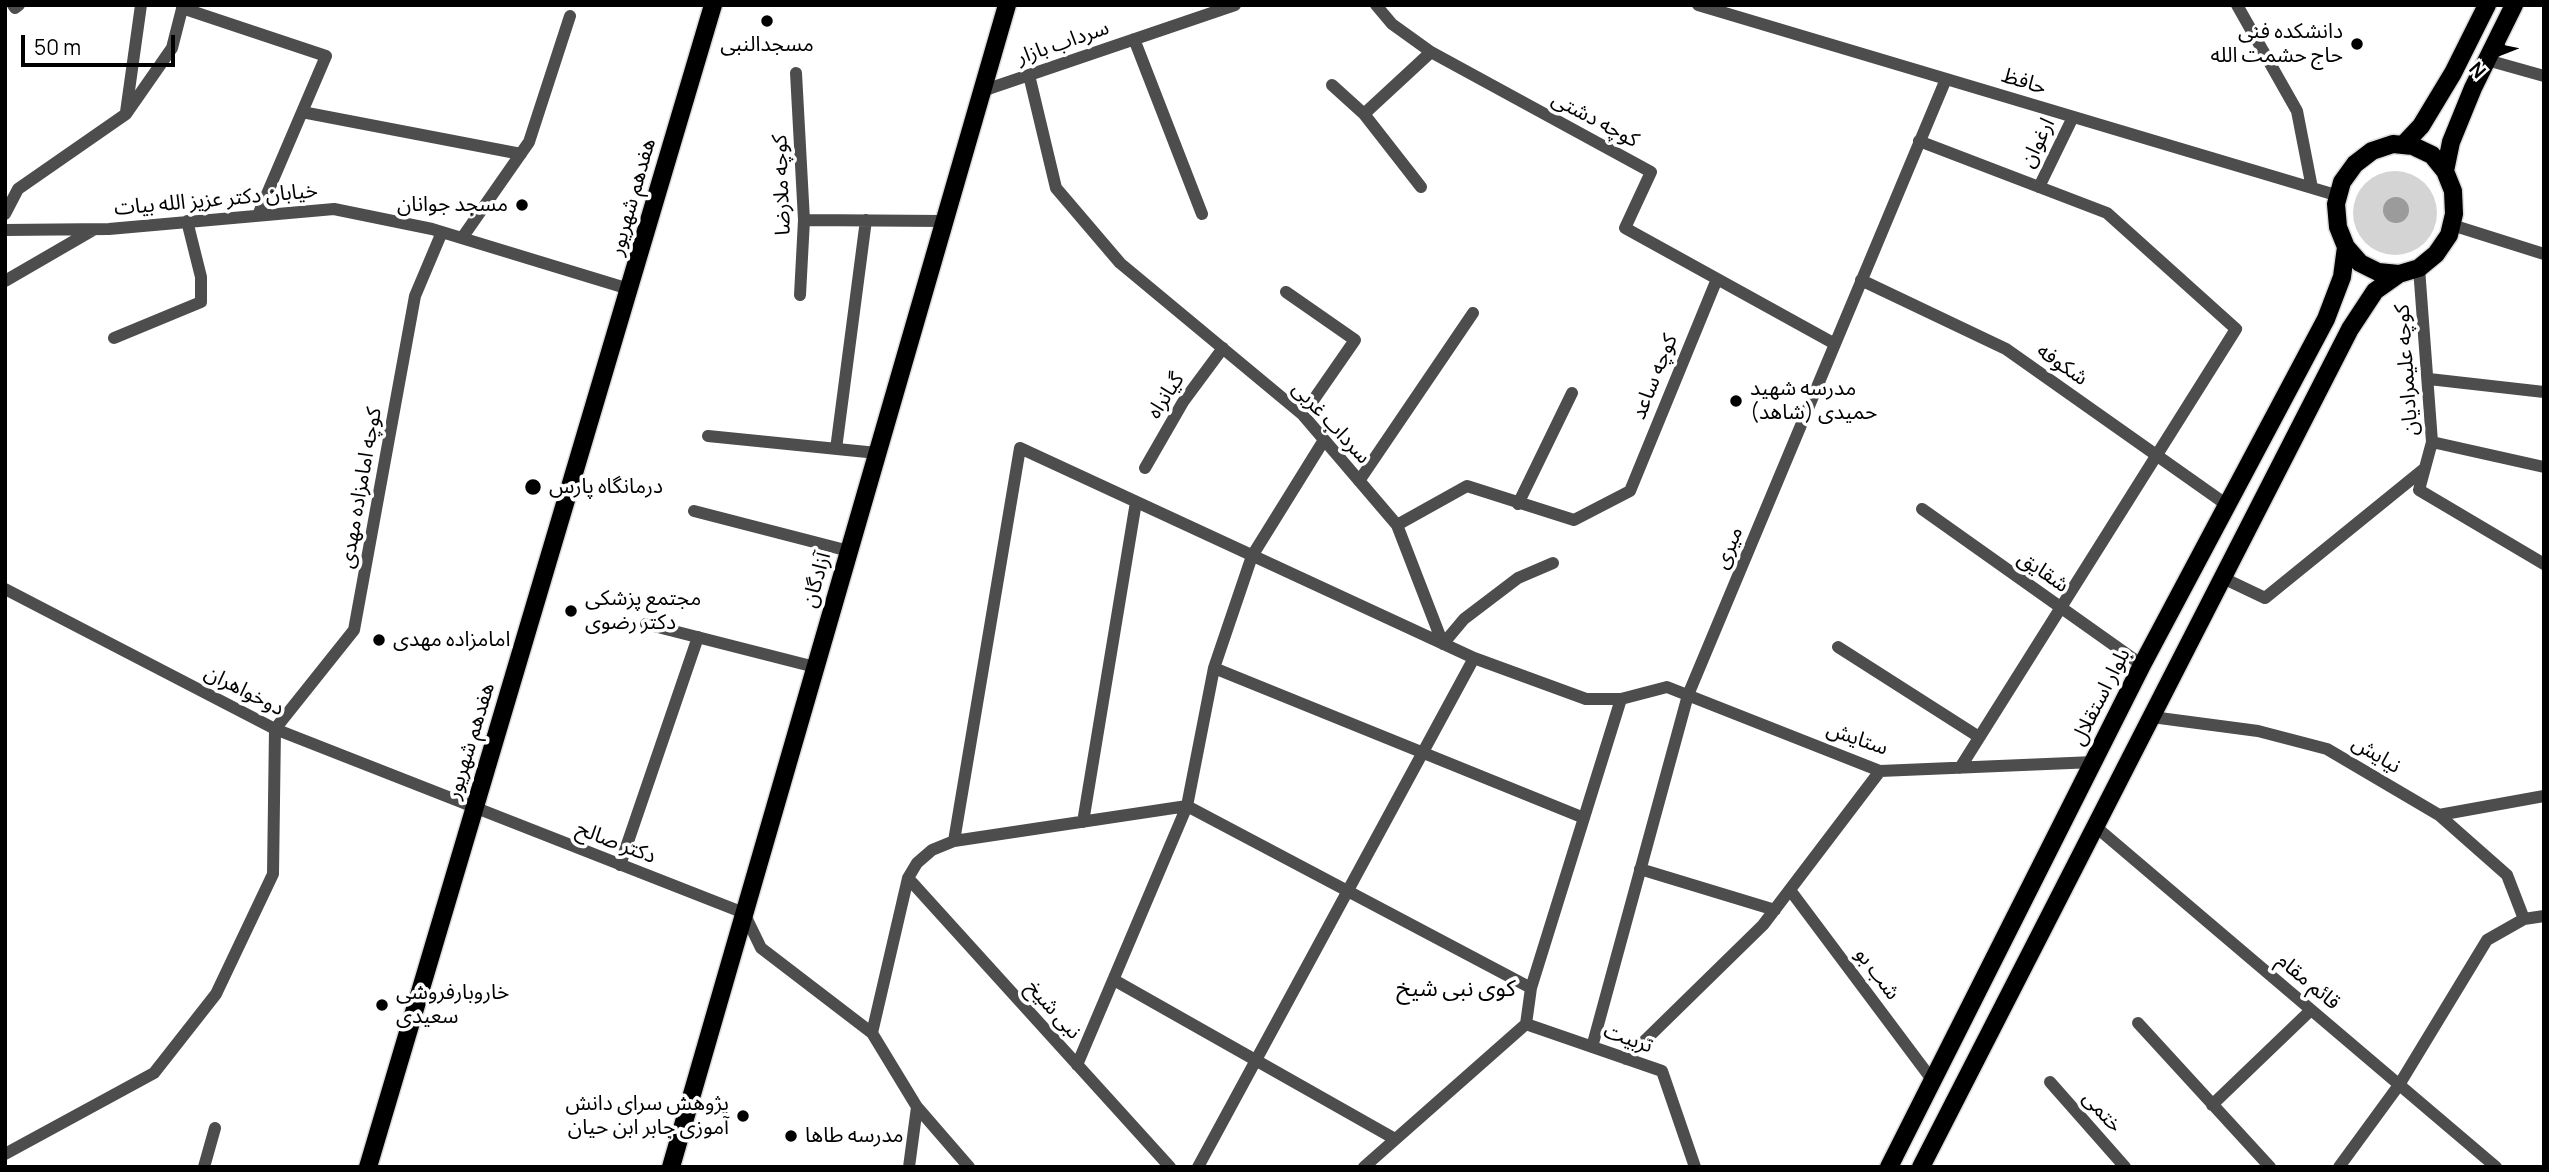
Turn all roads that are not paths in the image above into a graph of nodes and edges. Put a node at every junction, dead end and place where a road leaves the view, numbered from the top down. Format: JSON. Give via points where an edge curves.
{"nodes":[{"id":1,"x":13,"y":5,"type":"edge"},
{"id":2,"x":19,"y":5,"type":"edge"},
{"id":3,"x":141,"y":5,"type":"edge"},
{"id":4,"x":713,"y":5,"type":"edge"},
{"id":5,"x":1007,"y":5,"type":"edge"},
{"id":6,"x":1235,"y":5,"type":"edge"},
{"id":7,"x":1376,"y":5,"type":"edge"},
{"id":8,"x":1698,"y":5,"type":"edge"},
{"id":9,"x":2237,"y":5,"type":"edge"},
{"id":10,"x":2487,"y":5,"type":"edge"},
{"id":11,"x":2514,"y":5,"type":"edge"},
{"id":12,"x":183,"y":7,"type":"edge"},
{"id":13,"x":570,"y":16,"type":"dead end"},
{"id":14,"x":1134,"y":39,"type":"junction"},
{"id":15,"x":1430,"y":52,"type":"junction"},
{"id":16,"x":2487,"y":60,"type":"junction"},
{"id":17,"x":796,"y":73,"type":"dead end"},
{"id":18,"x":1029,"y":75,"type":"junction"},
{"id":19,"x":2544,"y":76,"type":"edge"},
{"id":20,"x":1946,"y":79,"type":"junction"},
{"id":21,"x":1332,"y":85,"type":"dead end"},
{"id":22,"x":982,"y":91,"type":"junction"},
{"id":23,"x":302,"y":112,"type":"junction"},
{"id":24,"x":126,"y":114,"type":"junction"},
{"id":25,"x":1364,"y":114,"type":"junction"},
{"id":26,"x":2073,"y":117,"type":"junction"},
{"id":27,"x":1919,"y":141,"type":"junction"},
{"id":28,"x":2404,"y":144,"type":"junction"},
{"id":29,"x":521,"y":154,"type":"junction"},
{"id":30,"x":2445,"y":171,"type":"junction"},
{"id":31,"x":1421,"y":187,"type":"dead end"},
{"id":32,"x":2039,"y":187,"type":"junction"},
{"id":33,"x":2312,"y":188,"type":"junction"},
{"id":34,"x":2339,"y":196,"type":"junction"},
{"id":35,"x":5,"y":214,"type":"edge"},
{"id":36,"x":1202,"y":214,"type":"dead end"},
{"id":37,"x":258,"y":215,"type":"junction"},
{"id":38,"x":804,"y":220,"type":"junction"},
{"id":39,"x":866,"y":220,"type":"junction"},
{"id":40,"x":187,"y":221,"type":"junction"},
{"id":41,"x":944,"y":222,"type":"junction"},
{"id":42,"x":2452,"y":225,"type":"junction"},
{"id":43,"x":94,"y":229,"type":"junction"},
{"id":44,"x":5,"y":230,"type":"edge"},
{"id":45,"x":442,"y":232,"type":"junction"},
{"id":46,"x":462,"y":238,"type":"junction"},
{"id":47,"x":2346,"y":247,"type":"junction"},
{"id":48,"x":2544,"y":254,"type":"edge"},
{"id":49,"x":2419,"y":268,"type":"junction"},
{"id":50,"x":2399,"y":274,"type":"junction"},
{"id":51,"x":1717,"y":279,"type":"junction"},
{"id":52,"x":1861,"y":280,"type":"junction"},
{"id":53,"x":5,"y":281,"type":"edge"},
{"id":54,"x":629,"y":289,"type":"junction"},
{"id":55,"x":1286,"y":292,"type":"dead end"},
{"id":56,"x":800,"y":295,"type":"dead end"},
{"id":57,"x":1473,"y":313,"type":"dead end"},
{"id":58,"x":114,"y":338,"type":"dead end"},
{"id":59,"x":1835,"y":344,"type":"junction"},
{"id":60,"x":1223,"y":348,"type":"junction"},
{"id":61,"x":2429,"y":379,"type":"junction"},
{"id":62,"x":2544,"y":392,"type":"edge"},
{"id":63,"x":1572,"y":393,"type":"dead end"},
{"id":64,"x":1303,"y":415,"type":"junction"},
{"id":65,"x":708,"y":436,"type":"dead end"},
{"id":66,"x":1324,"y":440,"type":"junction"},
{"id":67,"x":2432,"y":442,"type":"junction"},
{"id":68,"x":836,"y":449,"type":"junction"},
{"id":69,"x":877,"y":453,"type":"junction"},
{"id":70,"x":2157,"y":455,"type":"junction"},
{"id":71,"x":2544,"y":467,"type":"edge"},
{"id":72,"x":1145,"y":468,"type":"dead end"},
{"id":73,"x":2424,"y":469,"type":"junction"},
{"id":74,"x":1359,"y":481,"type":"junction"},
{"id":75,"x":1136,"y":502,"type":"junction"},
{"id":76,"x":1518,"y":504,"type":"junction"},
{"id":77,"x":2227,"y":505,"type":"junction"},
{"id":78,"x":1922,"y":509,"type":"dead end"},
{"id":79,"x":694,"y":511,"type":"dead end"},
{"id":80,"x":1397,"y":525,"type":"junction"},
{"id":81,"x":849,"y":551,"type":"junction"},
{"id":82,"x":1252,"y":556,"type":"junction"},
{"id":83,"x":1553,"y":564,"type":"dead end"},
{"id":84,"x":2544,"y":564,"type":"edge"},
{"id":85,"x":2223,"y":578,"type":"junction"},
{"id":86,"x":5,"y":589,"type":"edge"},
{"id":87,"x":2061,"y":608,"type":"junction"},
{"id":88,"x":646,"y":624,"type":"dead end"},
{"id":89,"x":698,"y":637,"type":"junction"},
{"id":90,"x":1443,"y":644,"type":"junction"},
{"id":91,"x":1838,"y":647,"type":"dead end"},
{"id":92,"x":1474,"y":658,"type":"junction"},
{"id":93,"x":2142,"y":666,"type":"junction"},
{"id":94,"x":815,"y":667,"type":"junction"},
{"id":95,"x":1214,"y":668,"type":"junction"},
{"id":96,"x":1688,"y":695,"type":"junction"},
{"id":97,"x":1621,"y":699,"type":"junction"},
{"id":98,"x":2152,"y":717,"type":"junction"},
{"id":99,"x":275,"y":729,"type":"junction"},
{"id":100,"x":1979,"y":737,"type":"junction"},
{"id":101,"x":1424,"y":751,"type":"junction"},
{"id":102,"x":2094,"y":762,"type":"junction"},
{"id":103,"x":1960,"y":768,"type":"junction"},
{"id":104,"x":1880,"y":771,"type":"junction"},
{"id":105,"x":2544,"y":796,"type":"edge"},
{"id":106,"x":1187,"y":806,"type":"junction"},
{"id":107,"x":475,"y":809,"type":"junction"},
{"id":108,"x":2439,"y":815,"type":"junction"},
{"id":109,"x":1584,"y":818,"type":"junction"},
{"id":110,"x":1083,"y":822,"type":"junction"},
{"id":111,"x":2096,"y":827,"type":"junction"},
{"id":112,"x":954,"y":841,"type":"junction"},
{"id":113,"x":621,"y":865,"type":"junction"},
{"id":114,"x":1640,"y":869,"type":"junction"},
{"id":115,"x":908,"y":878,"type":"junction"},
{"id":116,"x":1790,"y":890,"type":"junction"},
{"id":117,"x":1348,"y":892,"type":"junction"},
{"id":118,"x":1774,"y":911,"type":"junction"},
{"id":119,"x":744,"y":913,"type":"junction"},
{"id":120,"x":2544,"y":916,"type":"edge"},
{"id":121,"x":2524,"y":919,"type":"junction"},
{"id":122,"x":1114,"y":980,"type":"junction"},
{"id":123,"x":1531,"y":988,"type":"junction"},
{"id":124,"x":2311,"y":1010,"type":"junction"},
{"id":125,"x":2138,"y":1023,"type":"dead end"},
{"id":126,"x":1526,"y":1024,"type":"junction"},
{"id":127,"x":872,"y":1033,"type":"junction"},
{"id":128,"x":1592,"y":1047,"type":"junction"},
{"id":129,"x":1626,"y":1059,"type":"junction"},
{"id":130,"x":1257,"y":1061,"type":"junction"},
{"id":131,"x":1077,"y":1065,"type":"junction"},
{"id":132,"x":1933,"y":1081,"type":"junction"},
{"id":133,"x":2050,"y":1083,"type":"dead end"},
{"id":134,"x":2399,"y":1085,"type":"junction"},
{"id":135,"x":2212,"y":1105,"type":"junction"},
{"id":136,"x":917,"y":1107,"type":"junction"},
{"id":137,"x":215,"y":1128,"type":"dead end"},
{"id":138,"x":1395,"y":1139,"type":"junction"},
{"id":139,"x":5,"y":1154,"type":"edge"},
{"id":140,"x":204,"y":1167,"type":"edge"},
{"id":141,"x":368,"y":1167,"type":"edge"},
{"id":142,"x":671,"y":1167,"type":"edge"},
{"id":143,"x":909,"y":1167,"type":"edge"},
{"id":144,"x":969,"y":1167,"type":"edge"},
{"id":145,"x":1170,"y":1167,"type":"edge"},
{"id":146,"x":1198,"y":1167,"type":"edge"},
{"id":147,"x":1364,"y":1167,"type":"edge"},
{"id":148,"x":1695,"y":1167,"type":"edge"},
{"id":149,"x":1889,"y":1167,"type":"edge"},
{"id":150,"x":1921,"y":1167,"type":"edge"},
{"id":151,"x":2125,"y":1167,"type":"edge"},
{"id":152,"x":2270,"y":1167,"type":"edge"},
{"id":153,"x":2339,"y":1167,"type":"edge"},
{"id":154,"x":2496,"y":1167,"type":"edge"}],
"edges":[{"from":1,"to":2,"type":"street"},
{"from":3,"to":24,"type":"street"},
{"from":4,"to":54,"type":"main road","name":"هفدهم شهریور"},
{"from":5,"to":22,"type":"main road","name":"آزادگان"},
{"from":6,"to":14,"type":"street","name":"سرداب بازار"},
{"from":7,"to":15,"type":"street","name":"کوچه دشتی","via":[[1392,24]]},
{"from":8,"to":20,"type":"street","name":"حافظ"},
{"from":9,"to":33,"type":"street","via":[[2297,111]]},
{"from":10,"to":28,"type":"main road","via":[[2453,74],[2421,126]]},
{"from":11,"to":16,"type":"main road"},
{"from":12,"to":23,"type":"street","via":[[326,56]]},
{"from":12,"to":24,"type":"street","via":[[172,48]]},
{"from":13,"to":29,"type":"street","via":[[529,142]]},
{"from":14,"to":18,"type":"street","name":"سرداب بازار"},
{"from":14,"to":36,"type":"street"},
{"from":15,"to":25,"type":"street"},
{"from":15,"to":51,"type":"street","name":"کوچه دشتی","via":[[1651,172],[1625,228]]},
{"from":16,"to":19,"type":"street"},
{"from":16,"to":30,"type":"main road","via":[[2451,142]]},
{"from":17,"to":38,"type":"street","name":"کوچه ملارضا"},
{"from":18,"to":22,"type":"street","name":"سرداب بازار"},
{"from":18,"to":60,"type":"street","name":"سرداب غربی","via":[[1056,188],[1120,263]]},
{"from":20,"to":26,"type":"street","name":"حافظ"},
{"from":20,"to":27,"type":"street","name":"میری"},
{"from":21,"to":25,"type":"street"},
{"from":22,"to":41,"type":"main road","name":"آزادگان"},
{"from":23,"to":29,"type":"street"},
{"from":23,"to":37,"type":"street"},
{"from":24,"to":35,"type":"street","via":[[18,189]]},
{"from":25,"to":31,"type":"street"},
{"from":26,"to":32,"type":"street","name":"ارغوان"},
{"from":26,"to":33,"type":"street","name":"حافظ"},
{"from":27,"to":32,"type":"street"},
{"from":27,"to":52,"type":"street","name":"میری"},
{"from":28,"to":30,"type":"main road","via":[[2432,155]]},
{"from":28,"to":34,"type":"main road","via":[[2372,150],[2342,182]]},
{"from":29,"to":46,"type":"street"},
{"from":30,"to":42,"type":"main road","via":[[2453,191]]},
{"from":32,"to":70,"type":"street","via":[[2107,213],[2236,329]]},
{"from":33,"to":34,"type":"street","name":"حافظ"},
{"from":34,"to":47,"type":"main road","via":[[2338,227]]},
{"from":37,"to":40,"type":"street","name":"خیابان دکتر عزیز الله بیات"},
{"from":37,"to":45,"type":"street","name":"خیابان دکتر عزیز الله بیات","via":[[334,209]]},
{"from":38,"to":39,"type":"street"},
{"from":38,"to":56,"type":"street","name":"کوچه ملارضا"},
{"from":39,"to":41,"type":"street"},
{"from":39,"to":68,"type":"street"},
{"from":40,"to":43,"type":"street","name":"خیابان دکتر عزیز الله بیات"},
{"from":40,"to":58,"type":"street","via":[[201,277],[201,302]]},
{"from":41,"to":69,"type":"main road","name":"آزادگان"},
{"from":42,"to":48,"type":"street"},
{"from":42,"to":49,"type":"main road","via":[[2436,254]]},
{"from":43,"to":44,"type":"street","name":"خیابان دکتر عزیز الله بیات"},
{"from":43,"to":53,"type":"street"},
{"from":45,"to":46,"type":"street","name":"خیابان دکتر عزیز الله بیات"},
{"from":45,"to":99,"type":"street","name":"کوچه امامزاده مهدی","via":[[415,296],[354,630]]},
{"from":46,"to":54,"type":"street","name":"خیابان دکتر عزیز الله بیات"},
{"from":47,"to":50,"type":"main road","via":[[2360,263],[2378,272]]},
{"from":47,"to":77,"type":"main road","name":"بلوار استقلال","via":[[2342,277],[2326,319]]},
{"from":49,"to":50,"type":"main road"},
{"from":49,"to":61,"type":"street","name":"کوچه علیمرادیان"},
{"from":50,"to":85,"type":"main road","via":[[2375,291],[2350,329]]},
{"from":51,"to":59,"type":"street","name":"کوچه دشتی"},
{"from":51,"to":76,"type":"street","name":"کوچه ساعد","via":[[1630,491],[1574,520]]},
{"from":52,"to":59,"type":"street","name":"میری"},
{"from":52,"to":70,"type":"street","name":"شکوفه","via":[[2006,349]]},
{"from":54,"to":107,"type":"main road","name":"هفدهم شهریور"},
{"from":55,"to":64,"type":"street","via":[[1355,340]]},
{"from":57,"to":74,"type":"street"},
{"from":59,"to":96,"type":"street","name":"میری"},
{"from":60,"to":64,"type":"street","name":"سرداب غربی"},
{"from":60,"to":72,"type":"street","name":"گیانراه","via":[[1183,402]]},
{"from":61,"to":62,"type":"street"},
{"from":61,"to":67,"type":"street","name":"کوچه علیمرادیان"},
{"from":63,"to":76,"type":"street"},
{"from":64,"to":66,"type":"street","name":"سرداب غربی"},
{"from":65,"to":68,"type":"street"},
{"from":66,"to":74,"type":"street","name":"سرداب غربی"},
{"from":66,"to":82,"type":"street"},
{"from":67,"to":71,"type":"street"},
{"from":67,"to":73,"type":"street","name":"کوچه علیمرادیان"},
{"from":68,"to":69,"type":"street"},
{"from":69,"to":81,"type":"main road","name":"آزادگان"},
{"from":70,"to":77,"type":"street","name":"شکوفه"},
{"from":70,"to":87,"type":"street"},
{"from":73,"to":84,"type":"street","name":"کوچه علیمرادیان","via":[[2418,490]]},
{"from":73,"to":85,"type":"street","via":[[2265,598]]},
{"from":74,"to":80,"type":"street","name":"سرداب غربی"},
{"from":75,"to":82,"type":"street"},
{"from":75,"to":110,"type":"street"},
{"from":75,"to":112,"type":"street","via":[[1020,448]]},
{"from":76,"to":80,"type":"street","via":[[1467,485]]},
{"from":77,"to":93,"type":"main road","name":"بلوار استقلال"},
{"from":78,"to":87,"type":"street","name":"شقایق"},
{"from":79,"to":81,"type":"street"},
{"from":80,"to":90,"type":"street","name":"سرداب غربی"},
{"from":81,"to":94,"type":"main road","name":"آزادگان"},
{"from":82,"to":90,"type":"street"},
{"from":82,"to":95,"type":"street"},
{"from":83,"to":90,"type":"street","via":[[1518,578],[1464,619]]},
{"from":85,"to":98,"type":"main road"},
{"from":86,"to":99,"type":"street","name":"دوخواهران"},
{"from":87,"to":93,"type":"street","name":"شقایق"},
{"from":87,"to":100,"type":"street"},
{"from":88,"to":89,"type":"street"},
{"from":89,"to":94,"type":"street"},
{"from":89,"to":113,"type":"street"},
{"from":90,"to":92,"type":"street"},
{"from":91,"to":100,"type":"street"},
{"from":92,"to":97,"type":"street","via":[[1586,699]]},
{"from":92,"to":101,"type":"street"},
{"from":93,"to":102,"type":"main road","name":"بلوار استقلال"},
{"from":94,"to":119,"type":"main road","name":"آزادگان"},
{"from":95,"to":101,"type":"street"},
{"from":95,"to":106,"type":"street"},
{"from":96,"to":97,"type":"street","name":"ستایش","via":[[1667,687]]},
{"from":96,"to":104,"type":"street","name":"ستایش"},
{"from":96,"to":114,"type":"street","name":"میری"},
{"from":97,"to":109,"type":"street"},
{"from":98,"to":108,"type":"street","name":"نیایش","via":[[2258,731],[2327,749]]},
{"from":98,"to":111,"type":"main road"},
{"from":99,"to":107,"type":"street","name":"دوخواهران"},
{"from":99,"to":139,"type":"street","via":[[273,874],[216,995],[154,1073]]},
{"from":100,"to":103,"type":"street"},
{"from":101,"to":109,"type":"street"},
{"from":101,"to":117,"type":"street"},
{"from":102,"to":103,"type":"street","name":"ستایش"},
{"from":102,"to":132,"type":"main road","name":"بلوار استقلال"},
{"from":103,"to":104,"type":"street","name":"ستایش"},
{"from":104,"to":116,"type":"street"},
{"from":105,"to":108,"type":"street"},
{"from":106,"to":110,"type":"street"},
{"from":106,"to":117,"type":"street"},
{"from":106,"to":122,"type":"street"},
{"from":107,"to":113,"type":"street","name":"دکتر صالح"},
{"from":107,"to":141,"type":"main road","name":"هفدهم شهریور"},
{"from":108,"to":121,"type":"street","name":"نیایش","via":[[2507,875]]},
{"from":109,"to":123,"type":"street"},
{"from":110,"to":112,"type":"street"},
{"from":111,"to":124,"type":"street","name":"قائم مقام"},
{"from":111,"to":150,"type":"main road"},
{"from":112,"to":115,"type":"street","via":[[932,849]]},
{"from":113,"to":119,"type":"street","name":"دکتر صالح"},
{"from":114,"to":118,"type":"street"},
{"from":114,"to":128,"type":"street","name":"میری"},
{"from":115,"to":127,"type":"street"},
{"from":115,"to":131,"type":"street","name":"نبی شیخ"},
{"from":116,"to":118,"type":"street"},
{"from":116,"to":132,"type":"street","name":"شب بو"},
{"from":117,"to":123,"type":"street"},
{"from":117,"to":130,"type":"street"},
{"from":118,"to":129,"type":"street"},
{"from":119,"to":127,"type":"street","via":[[761,948]]},
{"from":119,"to":142,"type":"main road","name":"آزادگان"},
{"from":120,"to":121,"type":"street"},
{"from":121,"to":134,"type":"street","via":[[2487,940]]},
{"from":122,"to":130,"type":"street"},
{"from":122,"to":131,"type":"street"},
{"from":123,"to":126,"type":"street"},
{"from":124,"to":134,"type":"street","name":"قائم مقام"},
{"from":124,"to":135,"type":"street"},
{"from":125,"to":135,"type":"street"},
{"from":126,"to":128,"type":"street","name":"تربیت"},
{"from":126,"to":138,"type":"street"},
{"from":127,"to":136,"type":"street"},
{"from":128,"to":129,"type":"street","name":"تربیت"},
{"from":129,"to":148,"type":"street","name":"تربیت","via":[[1662,1071]]},
{"from":130,"to":138,"type":"street"},
{"from":130,"to":146,"type":"street"},
{"from":131,"to":145,"type":"street","name":"نبی شیخ"},
{"from":132,"to":149,"type":"main road","name":"بلوار استقلال"},
{"from":133,"to":151,"type":"street","name":"ختمی"},
{"from":134,"to":153,"type":"street"},
{"from":134,"to":154,"type":"street","name":"قائم مقام"},
{"from":135,"to":152,"type":"street"},
{"from":136,"to":143,"type":"street"},
{"from":136,"to":144,"type":"street"},
{"from":137,"to":140,"type":"street"},
{"from":138,"to":147,"type":"street"}]}
